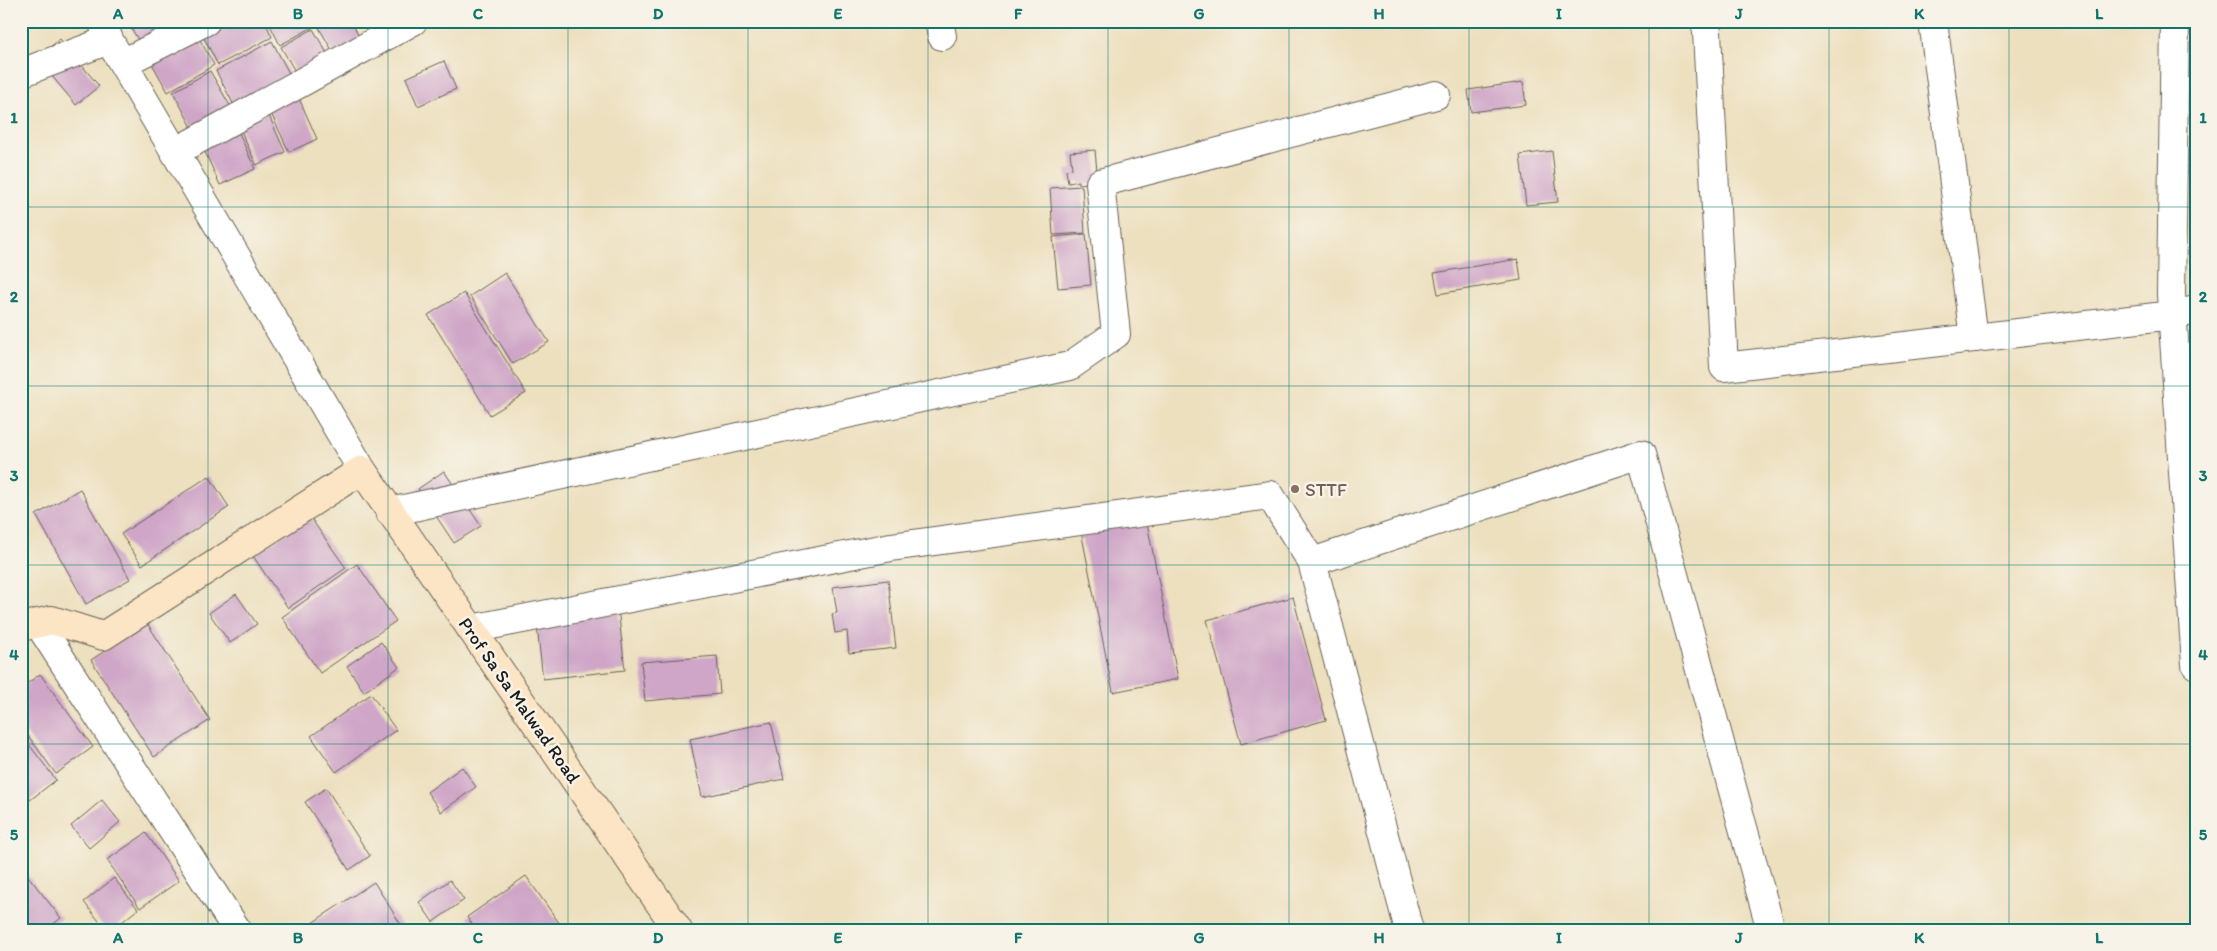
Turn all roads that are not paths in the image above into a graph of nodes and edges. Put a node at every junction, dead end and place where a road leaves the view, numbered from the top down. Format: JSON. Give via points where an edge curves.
{"nodes":[{"id":1,"x":206,"y":21,"type":"edge"},
{"id":2,"x":413,"y":21,"type":"edge"},
{"id":3,"x":1705,"y":21,"type":"edge"},
{"id":4,"x":1933,"y":21,"type":"edge"},
{"id":5,"x":2175,"y":21,"type":"edge"},
{"id":6,"x":105,"y":31,"type":"edge"},
{"id":7,"x":123,"y":64,"type":"junction"},
{"id":8,"x":21,"y":73,"type":"edge"},
{"id":9,"x":1436,"y":95,"type":"dead end"},
{"id":10,"x":175,"y":152,"type":"junction"},
{"id":11,"x":2184,"y":313,"type":"edge"},
{"id":12,"x":1974,"y":338,"type":"junction"},
{"id":13,"x":362,"y":470,"type":"junction"},
{"id":14,"x":390,"y":512,"type":"junction"},
{"id":15,"x":1312,"y":562,"type":"junction"},
{"id":16,"x":2193,"y":585,"type":"edge"},
{"id":17,"x":30,"y":625,"type":"edge"},
{"id":18,"x":471,"y":629,"type":"junction"},
{"id":19,"x":2196,"y":664,"type":"edge"},
{"id":20,"x":237,"y":930,"type":"edge"},
{"id":21,"x":678,"y":930,"type":"edge"},
{"id":22,"x":1409,"y":930,"type":"edge"},
{"id":23,"x":1771,"y":930,"type":"edge"}],
"edges":[{"from":1,"to":7,"type":"street"},
{"from":2,"to":10,"type":"street"},
{"from":3,"to":12,"type":"street","via":[[1724,367]]},
{"from":4,"to":12,"type":"street"},
{"from":5,"to":11,"type":"street","via":[[2171,294]]},
{"from":6,"to":7,"type":"street"},
{"from":6,"to":8,"type":"street"},
{"from":7,"to":10,"type":"street"},
{"from":9,"to":14,"type":"street","via":[[1100,183],[1116,334],[1070,366]]},
{"from":10,"to":13,"type":"street"},
{"from":11,"to":12,"type":"street"},
{"from":11,"to":16,"type":"street"},
{"from":13,"to":14,"type":"street","name":"Prof Sa Sa Malwad Road"},
{"from":13,"to":17,"type":"street","via":[[103,636],[52,620]]},
{"from":14,"to":18,"type":"street","name":"Prof Sa Sa Malwad Road"},
{"from":15,"to":18,"type":"street","via":[[1270,495],[891,547]]},
{"from":15,"to":22,"type":"street"},
{"from":15,"to":23,"type":"street","via":[[1641,454]]},
{"from":16,"to":19,"type":"street"},
{"from":17,"to":20,"type":"street"},
{"from":18,"to":21,"type":"street","name":"Prof Sa Sa Malwad Road"}]}
